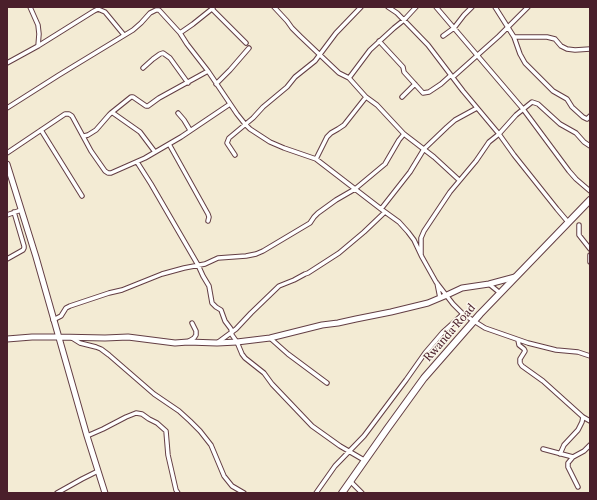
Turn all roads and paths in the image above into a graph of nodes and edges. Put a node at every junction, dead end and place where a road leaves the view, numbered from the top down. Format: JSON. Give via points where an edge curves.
{"nodes":[{"id":1,"x":30,"y":7,"type":"edge"},
{"id":2,"x":274,"y":7,"type":"edge"},
{"id":3,"x":361,"y":7,"type":"edge"},
{"id":4,"x":388,"y":7,"type":"edge"},
{"id":5,"x":416,"y":7,"type":"edge"},
{"id":6,"x":436,"y":7,"type":"edge"},
{"id":7,"x":472,"y":7,"type":"edge"},
{"id":8,"x":495,"y":7,"type":"edge"},
{"id":9,"x":528,"y":7,"type":"edge"},
{"id":10,"x":97,"y":8,"type":"edge"},
{"id":11,"x":213,"y":8,"type":"edge"},
{"id":12,"x":404,"y":20,"type":"junction"},
{"id":13,"x":508,"y":27,"type":"junction"},
{"id":14,"x":454,"y":28,"type":"junction"},
{"id":15,"x":180,"y":33,"type":"junction"},
{"id":16,"x":124,"y":35,"type":"junction"},
{"id":17,"x":443,"y":36,"type":"dead end"},
{"id":18,"x":514,"y":37,"type":"junction"},
{"id":19,"x":379,"y":41,"type":"junction"},
{"id":20,"x":246,"y":43,"type":"dead end"},
{"id":21,"x":38,"y":46,"type":"junction"},
{"id":22,"x":249,"y":48,"type":"dead end"},
{"id":23,"x":590,"y":49,"type":"edge"},
{"id":24,"x":320,"y":55,"type":"junction"},
{"id":25,"x":477,"y":55,"type":"junction"},
{"id":26,"x":7,"y":63,"type":"edge"},
{"id":27,"x":143,"y":68,"type":"dead end"},
{"id":28,"x":208,"y":71,"type":"junction"},
{"id":29,"x":452,"y":76,"type":"junction"},
{"id":30,"x":349,"y":78,"type":"junction"},
{"id":31,"x":188,"y":82,"type":"junction"},
{"id":32,"x":216,"y":84,"type":"junction"},
{"id":33,"x":414,"y":84,"type":"junction"},
{"id":34,"x":366,"y":97,"type":"junction"},
{"id":35,"x":402,"y":97,"type":"dead end"},
{"id":36,"x":230,"y":104,"type":"junction"},
{"id":37,"x":7,"y":108,"type":"edge"},
{"id":38,"x":477,"y":108,"type":"junction"},
{"id":39,"x":523,"y":109,"type":"junction"},
{"id":40,"x":111,"y":113,"type":"junction"},
{"id":41,"x":178,"y":113,"type":"dead end"},
{"id":42,"x":590,"y":116,"type":"edge"},
{"id":43,"x":245,"y":124,"type":"junction"},
{"id":44,"x":41,"y":130,"type":"junction"},
{"id":45,"x":190,"y":130,"type":"junction"},
{"id":46,"x":404,"y":134,"type":"junction"},
{"id":47,"x":499,"y":134,"type":"junction"},
{"id":48,"x":84,"y":136,"type":"junction"},
{"id":49,"x":169,"y":144,"type":"junction"},
{"id":50,"x":590,"y":146,"type":"edge"},
{"id":51,"x":424,"y":149,"type":"junction"},
{"id":52,"x":155,"y":152,"type":"junction"},
{"id":53,"x":7,"y":153,"type":"edge"},
{"id":54,"x":235,"y":154,"type":"dead end"},
{"id":55,"x":316,"y":159,"type":"junction"},
{"id":56,"x":137,"y":162,"type":"junction"},
{"id":57,"x":7,"y":164,"type":"edge"},
{"id":58,"x":8,"y":171,"type":"edge"},
{"id":59,"x":459,"y":180,"type":"junction"},
{"id":60,"x":355,"y":189,"type":"junction"},
{"id":61,"x":590,"y":191,"type":"edge"},
{"id":62,"x":82,"y":196,"type":"dead end"},
{"id":63,"x":590,"y":200,"type":"edge"},
{"id":64,"x":21,"y":210,"type":"junction"},
{"id":65,"x":381,"y":210,"type":"junction"},
{"id":66,"x":14,"y":212,"type":"junction"},
{"id":67,"x":385,"y":212,"type":"junction"},
{"id":68,"x":7,"y":215,"type":"edge"},
{"id":69,"x":208,"y":221,"type":"dead end"},
{"id":70,"x":568,"y":222,"type":"junction"},
{"id":71,"x":579,"y":225,"type":"dead end"},
{"id":72,"x":590,"y":249,"type":"edge"},
{"id":73,"x":590,"y":255,"type":"edge"},
{"id":74,"x":422,"y":257,"type":"junction"},
{"id":75,"x":7,"y":259,"type":"edge"},
{"id":76,"x":590,"y":262,"type":"edge"},
{"id":77,"x":198,"y":265,"type":"junction"},
{"id":78,"x":515,"y":277,"type":"junction"},
{"id":79,"x":436,"y":282,"type":"junction"},
{"id":80,"x":489,"y":284,"type":"junction"},
{"id":81,"x":500,"y":292,"type":"junction"},
{"id":82,"x":447,"y":295,"type":"junction"},
{"id":83,"x":440,"y":298,"type":"junction"},
{"id":84,"x":463,"y":314,"type":"junction"},
{"id":85,"x":53,"y":320,"type":"junction"},
{"id":86,"x":474,"y":321,"type":"junction"},
{"id":87,"x":192,"y":323,"type":"dead end"},
{"id":88,"x":232,"y":332,"type":"junction"},
{"id":89,"x":58,"y":337,"type":"junction"},
{"id":90,"x":72,"y":338,"type":"junction"},
{"id":91,"x":270,"y":338,"type":"junction"},
{"id":92,"x":7,"y":339,"type":"edge"},
{"id":93,"x":518,"y":340,"type":"junction"},
{"id":94,"x":188,"y":342,"type":"junction"},
{"id":95,"x":237,"y":342,"type":"junction"},
{"id":96,"x":217,"y":343,"type":"junction"},
{"id":97,"x":590,"y":356,"type":"edge"},
{"id":98,"x":327,"y":383,"type":"dead end"},
{"id":99,"x":583,"y":417,"type":"junction"},
{"id":100,"x":590,"y":422,"type":"edge"},
{"id":101,"x":87,"y":436,"type":"junction"},
{"id":102,"x":590,"y":445,"type":"edge"},
{"id":103,"x":544,"y":449,"type":"dead end"},
{"id":104,"x":349,"y":452,"type":"junction"},
{"id":105,"x":560,"y":454,"type":"junction"},
{"id":106,"x":573,"y":457,"type":"junction"},
{"id":107,"x":364,"y":460,"type":"junction"},
{"id":108,"x":98,"y":472,"type":"junction"},
{"id":109,"x":350,"y":481,"type":"junction"},
{"id":110,"x":578,"y":487,"type":"dead end"},
{"id":111,"x":57,"y":493,"type":"edge"},
{"id":112,"x":105,"y":493,"type":"edge"},
{"id":113,"x":178,"y":493,"type":"edge"},
{"id":114,"x":244,"y":493,"type":"edge"},
{"id":115,"x":316,"y":493,"type":"edge"},
{"id":116,"x":342,"y":493,"type":"edge"},
{"id":117,"x":362,"y":493,"type":"edge"}],
"edges":[{"from":1,"to":21,"type":"street","via":[[38,25]]},
{"from":2,"to":24,"type":"street"},
{"from":3,"to":24,"type":"street","via":[[336,33]]},
{"from":4,"to":12,"type":"street"},
{"from":5,"to":12,"type":"street"},
{"from":6,"to":14,"type":"street"},
{"from":7,"to":14,"type":"street"},
{"from":8,"to":13,"type":"street"},
{"from":9,"to":13,"type":"street"},
{"from":10,"to":16,"type":"street","via":[[105,12]]},
{"from":10,"to":21,"type":"street"},
{"from":11,"to":15,"type":"street"},
{"from":11,"to":20,"type":"street"},
{"from":12,"to":19,"type":"street"},
{"from":12,"to":29,"type":"street"},
{"from":13,"to":18,"type":"street"},
{"from":13,"to":25,"type":"street"},
{"from":14,"to":17,"type":"street"},
{"from":14,"to":25,"type":"street"},
{"from":15,"to":16,"type":"street","via":[[159,10],[156,10]]},
{"from":15,"to":28,"type":"street"},
{"from":16,"to":37,"type":"street"},
{"from":18,"to":23,"type":"street","via":[[547,37],[555,39],[567,49]]},
{"from":18,"to":42,"type":"street","via":[[526,63],[553,91],[567,99],[583,117],[587,119]]},
{"from":19,"to":30,"type":"street"},
{"from":19,"to":33,"type":"street"},
{"from":21,"to":26,"type":"street"},
{"from":22,"to":32,"type":"street"},
{"from":24,"to":30,"type":"street","via":[[339,73]]},
{"from":24,"to":43,"type":"street"},
{"from":25,"to":29,"type":"street"},
{"from":25,"to":39,"type":"street"},
{"from":27,"to":31,"type":"street","via":[[163,54],[170,58]]},
{"from":28,"to":31,"type":"street"},
{"from":28,"to":32,"type":"street"},
{"from":29,"to":33,"type":"street","via":[[428,93],[424,93]]},
{"from":29,"to":38,"type":"street"},
{"from":30,"to":34,"type":"street"},
{"from":31,"to":40,"type":"street","via":[[147,106],[131,97]]},
{"from":32,"to":36,"type":"street"},
{"from":33,"to":35,"type":"street"},
{"from":34,"to":46,"type":"street"},
{"from":34,"to":55,"type":"street","via":[[344,125],[327,137]]},
{"from":36,"to":43,"type":"street"},
{"from":36,"to":45,"type":"street"},
{"from":38,"to":47,"type":"street"},
{"from":38,"to":51,"type":"street","via":[[455,120]]},
{"from":39,"to":47,"type":"street"},
{"from":39,"to":50,"type":"street","via":[[535,102]]},
{"from":39,"to":61,"type":"street","via":[[569,171]]},
{"from":40,"to":48,"type":"street","via":[[96,130]]},
{"from":40,"to":52,"type":"street","via":[[137,129]]},
{"from":41,"to":45,"type":"street"},
{"from":43,"to":54,"type":"street","via":[[227,140]]},
{"from":43,"to":55,"type":"street","via":[[270,142]]},
{"from":44,"to":48,"type":"street","via":[[69,114]]},
{"from":44,"to":53,"type":"street"},
{"from":44,"to":62,"type":"street"},
{"from":45,"to":49,"type":"street"},
{"from":46,"to":51,"type":"street"},
{"from":46,"to":60,"type":"street","via":[[385,164]]},
{"from":47,"to":59,"type":"street","via":[[488,142]]},
{"from":47,"to":70,"type":"street"},
{"from":48,"to":56,"type":"street","via":[[107,173]]},
{"from":49,"to":52,"type":"street"},
{"from":49,"to":69,"type":"street","via":[[208,214]]},
{"from":51,"to":59,"type":"street"},
{"from":51,"to":65,"type":"street"},
{"from":52,"to":56,"type":"street"},
{"from":55,"to":60,"type":"street"},
{"from":56,"to":77,"type":"street"},
{"from":57,"to":58,"type":"street"},
{"from":58,"to":64,"type":"street"},
{"from":59,"to":74,"type":"street","via":[[424,231],[421,238]]},
{"from":60,"to":65,"type":"street"},
{"from":60,"to":77,"type":"street","via":[[318,213],[308,225],[263,251],[246,256],[218,258]]},
{"from":63,"to":70,"type":"highway","name":"Rwanda Road"},
{"from":64,"to":66,"type":"street"},
{"from":64,"to":85,"type":"street"},
{"from":65,"to":67,"type":"street"},
{"from":66,"to":68,"type":"street"},
{"from":66,"to":75,"type":"street","via":[[24,248]]},
{"from":67,"to":74,"type":"street","via":[[408,232]]},
{"from":67,"to":88,"type":"street","via":[[339,253],[308,273],[279,286]]},
{"from":70,"to":78,"type":"highway","name":"Rwanda Road"},
{"from":71,"to":72,"type":"street","via":[[579,235]]},
{"from":73,"to":76,"type":"street"},
{"from":74,"to":79,"type":"street"},
{"from":77,"to":85,"type":"street","via":[[162,274],[70,306]]},
{"from":77,"to":88,"type":"street","via":[[209,286],[212,303],[221,310]]},
{"from":78,"to":80,"type":"street"},
{"from":78,"to":81,"type":"highway","name":"Rwanda Road"},
{"from":79,"to":82,"type":"street"},
{"from":79,"to":83,"type":"street"},
{"from":80,"to":81,"type":"street"},
{"from":80,"to":82,"type":"street","via":[[466,286]]},
{"from":81,"to":86,"type":"highway","name":"Rwanda Road"},
{"from":82,"to":83,"type":"street"},
{"from":82,"to":84,"type":"street"},
{"from":83,"to":91,"type":"street","via":[[387,314],[356,318]]},
{"from":84,"to":86,"type":"street"},
{"from":84,"to":104,"type":"street","via":[[425,353],[364,436]]},
{"from":85,"to":89,"type":"street"},
{"from":86,"to":93,"type":"street","via":[[485,328]]},
{"from":86,"to":107,"type":"highway","name":"Rwanda Road","via":[[424,378]]},
{"from":87,"to":94,"type":"street","via":[[196,335]]},
{"from":88,"to":95,"type":"street"},
{"from":88,"to":96,"type":"street"},
{"from":89,"to":90,"type":"street"},
{"from":89,"to":92,"type":"street"},
{"from":89,"to":101,"type":"street"},
{"from":90,"to":94,"type":"street","via":[[128,336],[168,343]]},
{"from":90,"to":114,"type":"street","via":[[101,349],[154,394],[179,411],[211,445],[224,476],[232,486]]},
{"from":91,"to":95,"type":"street"},
{"from":91,"to":98,"type":"street"},
{"from":93,"to":97,"type":"street"},
{"from":93,"to":99,"type":"street","via":[[524,349],[520,359],[522,366]]},
{"from":94,"to":96,"type":"street"},
{"from":95,"to":96,"type":"street"},
{"from":95,"to":104,"type":"street","via":[[243,356],[263,372],[310,424]]},
{"from":99,"to":100,"type":"street"},
{"from":99,"to":105,"type":"street","via":[[578,430],[564,445]]},
{"from":101,"to":108,"type":"street"},
{"from":101,"to":113,"type":"street","via":[[126,417],[142,414],[166,431],[168,455]]},
{"from":102,"to":106,"type":"street"},
{"from":103,"to":105,"type":"street"},
{"from":104,"to":107,"type":"street"},
{"from":104,"to":115,"type":"street","via":[[335,466]]},
{"from":105,"to":106,"type":"street"},
{"from":106,"to":110,"type":"street","via":[[568,465]]},
{"from":107,"to":109,"type":"highway","name":"Rwanda Road"},
{"from":108,"to":111,"type":"street"},
{"from":108,"to":112,"type":"street"},
{"from":109,"to":116,"type":"highway","name":"Rwanda Road"},
{"from":109,"to":117,"type":"street"}]}
